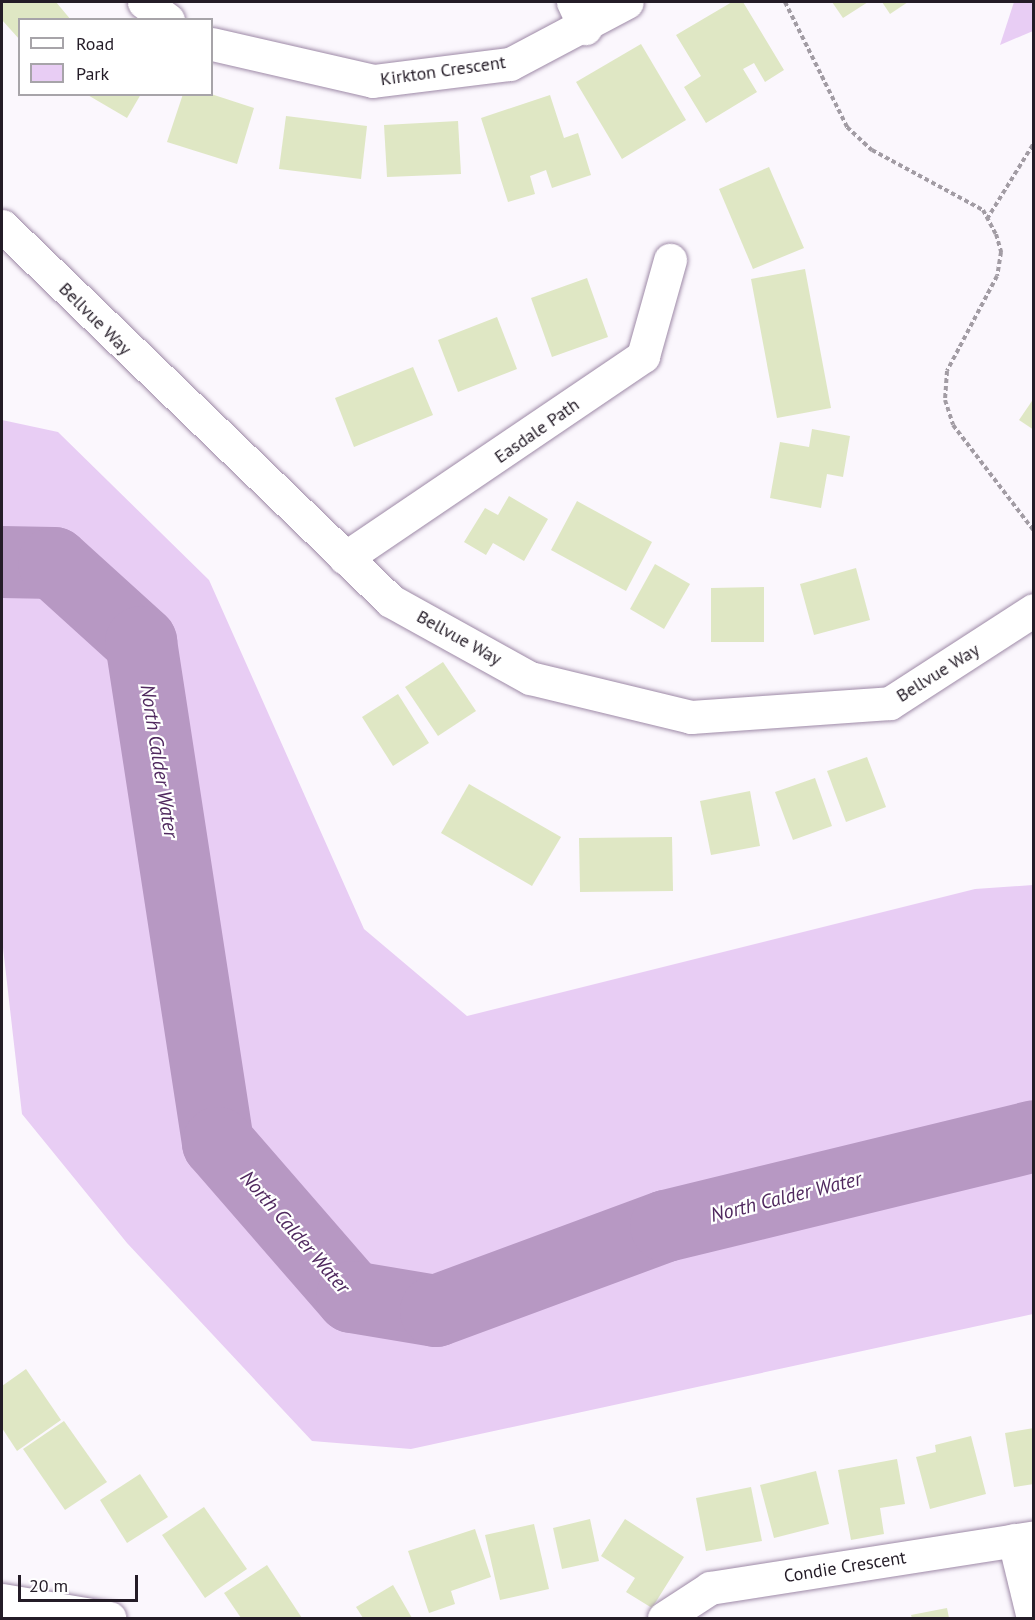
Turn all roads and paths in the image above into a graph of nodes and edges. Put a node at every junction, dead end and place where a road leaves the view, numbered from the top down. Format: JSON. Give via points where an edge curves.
{"nodes":[{"id":1,"x":144,"y":2,"type":"edge"},
{"id":2,"x":627,"y":2,"type":"edge"},
{"id":3,"x":785,"y":2,"type":"edge"},
{"id":4,"x":579,"y":15,"type":"edge"},
{"id":5,"x":165,"y":18,"type":"edge"},
{"id":6,"x":213,"y":44,"type":"edge"},
{"id":7,"x":1034,"y":143,"type":"edge"},
{"id":8,"x":987,"y":219,"type":"junction"},
{"id":9,"x":2,"y":226,"type":"edge"},
{"id":10,"x":670,"y":260,"type":"dead end"},
{"id":11,"x":1034,"y":531,"type":"edge"},
{"id":12,"x":345,"y":558,"type":"junction"},
{"id":13,"x":1034,"y":610,"type":"edge"},
{"id":14,"x":1024,"y":1539,"type":"edge"},
{"id":15,"x":2,"y":1600,"type":"edge"},
{"id":16,"x":110,"y":1618,"type":"edge"},
{"id":17,"x":664,"y":1618,"type":"edge"},
{"id":18,"x":1033,"y":1618,"type":"edge"}],
"edges":[{"from":1,"to":5,"type":"street"},
{"from":2,"to":4,"type":"street","name":"Kirkton Crescent"},
{"from":3,"to":8,"type":"path","via":[[847,128],[872,150],[983,210]]},
{"from":4,"to":6,"type":"street","name":"Kirkton Crescent","via":[[510,64],[373,81]]},
{"from":7,"to":8,"type":"path"},
{"from":8,"to":11,"type":"path","via":[[1001,252],[997,276],[946,371],[945,400],[953,425]]},
{"from":9,"to":12,"type":"street","name":"Bellvue Way"},
{"from":10,"to":12,"type":"street","name":"Easdale Path","via":[[643,356]]},
{"from":12,"to":13,"type":"street","name":"Bellvue Way","via":[[391,601],[530,678],[691,717],[890,703]]},
{"from":14,"to":17,"type":"street","name":"Condie Crescent","via":[[710,1588]]},
{"from":14,"to":18,"type":"street"},
{"from":15,"to":16,"type":"street"}]}
